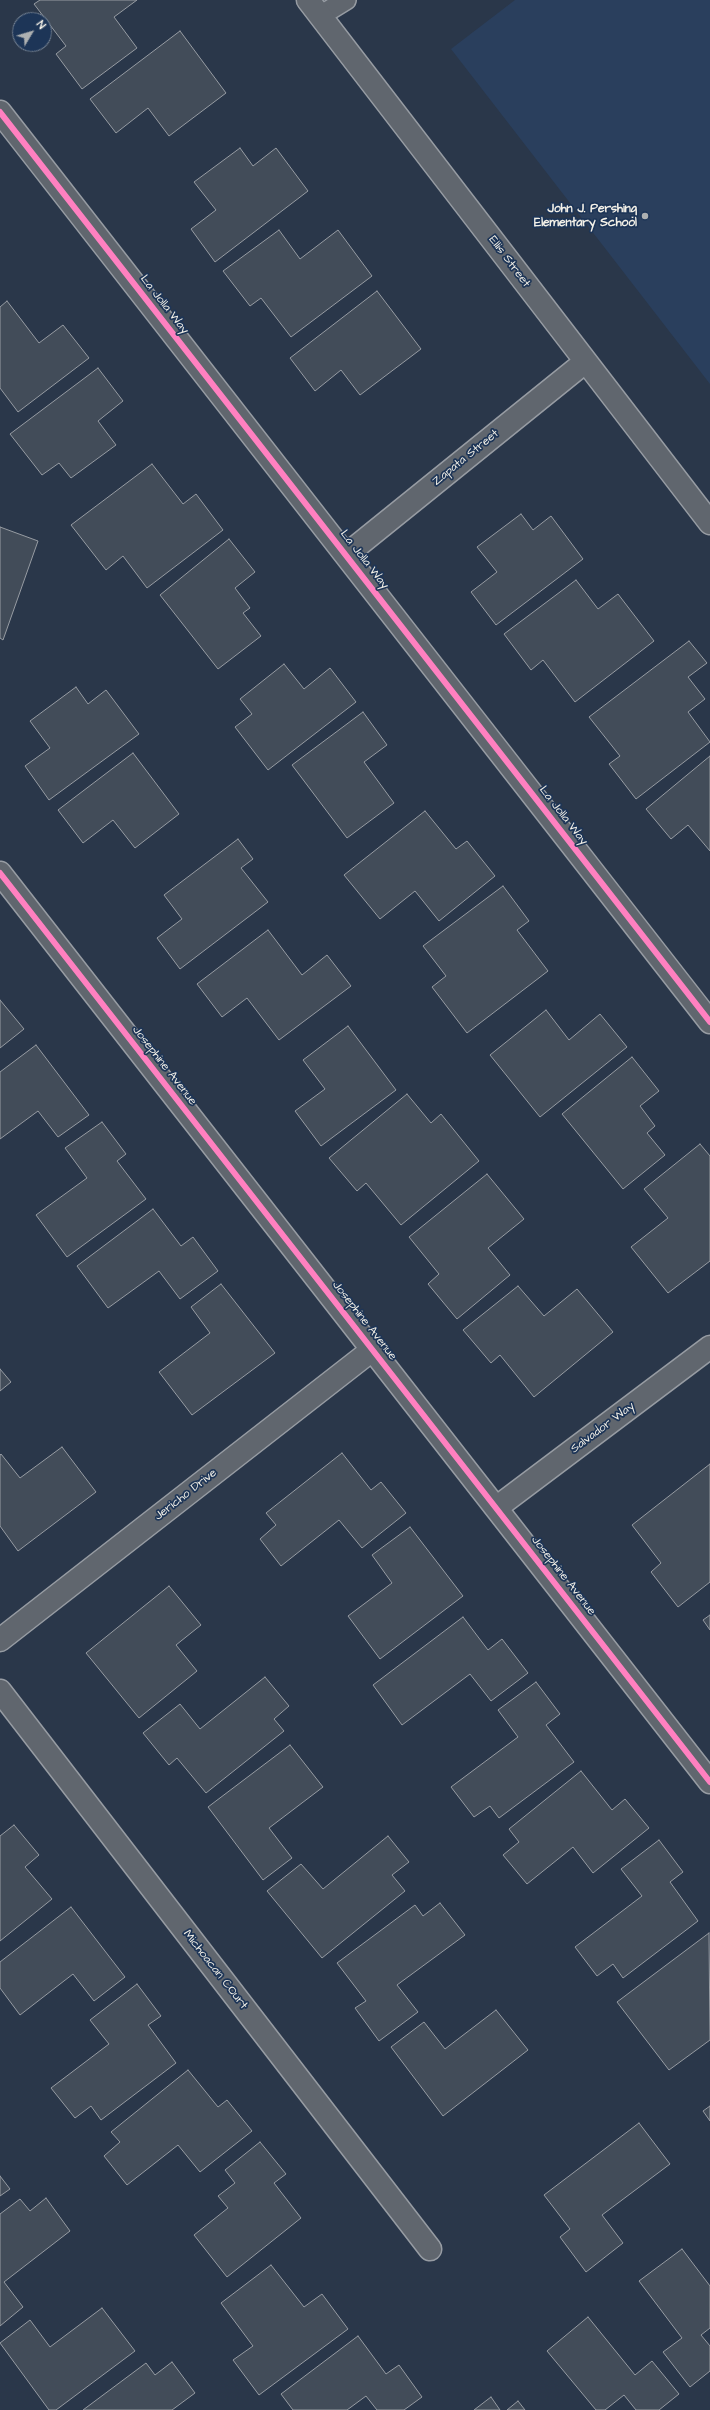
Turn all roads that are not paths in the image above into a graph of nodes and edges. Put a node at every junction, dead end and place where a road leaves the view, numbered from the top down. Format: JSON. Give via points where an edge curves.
{"nodes":[{"id":1,"x":346,"y":0,"type":"edge"},
{"id":2,"x":314,"y":8,"type":"edge"},
{"id":3,"x":0,"y":112,"type":"edge"},
{"id":4,"x":586,"y":362,"type":"junction"},
{"id":5,"x":710,"y":523,"type":"edge"},
{"id":6,"x":346,"y":555,"type":"junction"},
{"id":7,"x":0,"y":873,"type":"edge"},
{"id":8,"x":710,"y":1022,"type":"edge"},
{"id":9,"x":710,"y":1347,"type":"edge"},
{"id":10,"x":372,"y":1350,"type":"junction"},
{"id":11,"x":496,"y":1508,"type":"junction"},
{"id":12,"x":0,"y":1640,"type":"edge"},
{"id":13,"x":0,"y":1690,"type":"edge"},
{"id":14,"x":710,"y":1782,"type":"edge"},
{"id":15,"x":430,"y":2249,"type":"dead end"}],
"edges":[{"from":1,"to":2,"type":"lane"},
{"from":2,"to":4,"type":"street","name":"Ellis Street"},
{"from":3,"to":6,"type":"street","name":"La Jolla Way"},
{"from":4,"to":5,"type":"street","name":"Ellis Street"},
{"from":4,"to":6,"type":"street","name":"Zapata Street"},
{"from":6,"to":8,"type":"street","name":"La Jolla Way"},
{"from":7,"to":10,"type":"street","name":"Josephine Avenue"},
{"from":9,"to":11,"type":"street","name":"Salvador Way"},
{"from":10,"to":11,"type":"street","name":"Josephine Avenue"},
{"from":10,"to":12,"type":"street","name":"Jericho Drive"},
{"from":11,"to":14,"type":"street","name":"Josephine Avenue"},
{"from":13,"to":15,"type":"street","name":"Michoacan COurt"}]}
